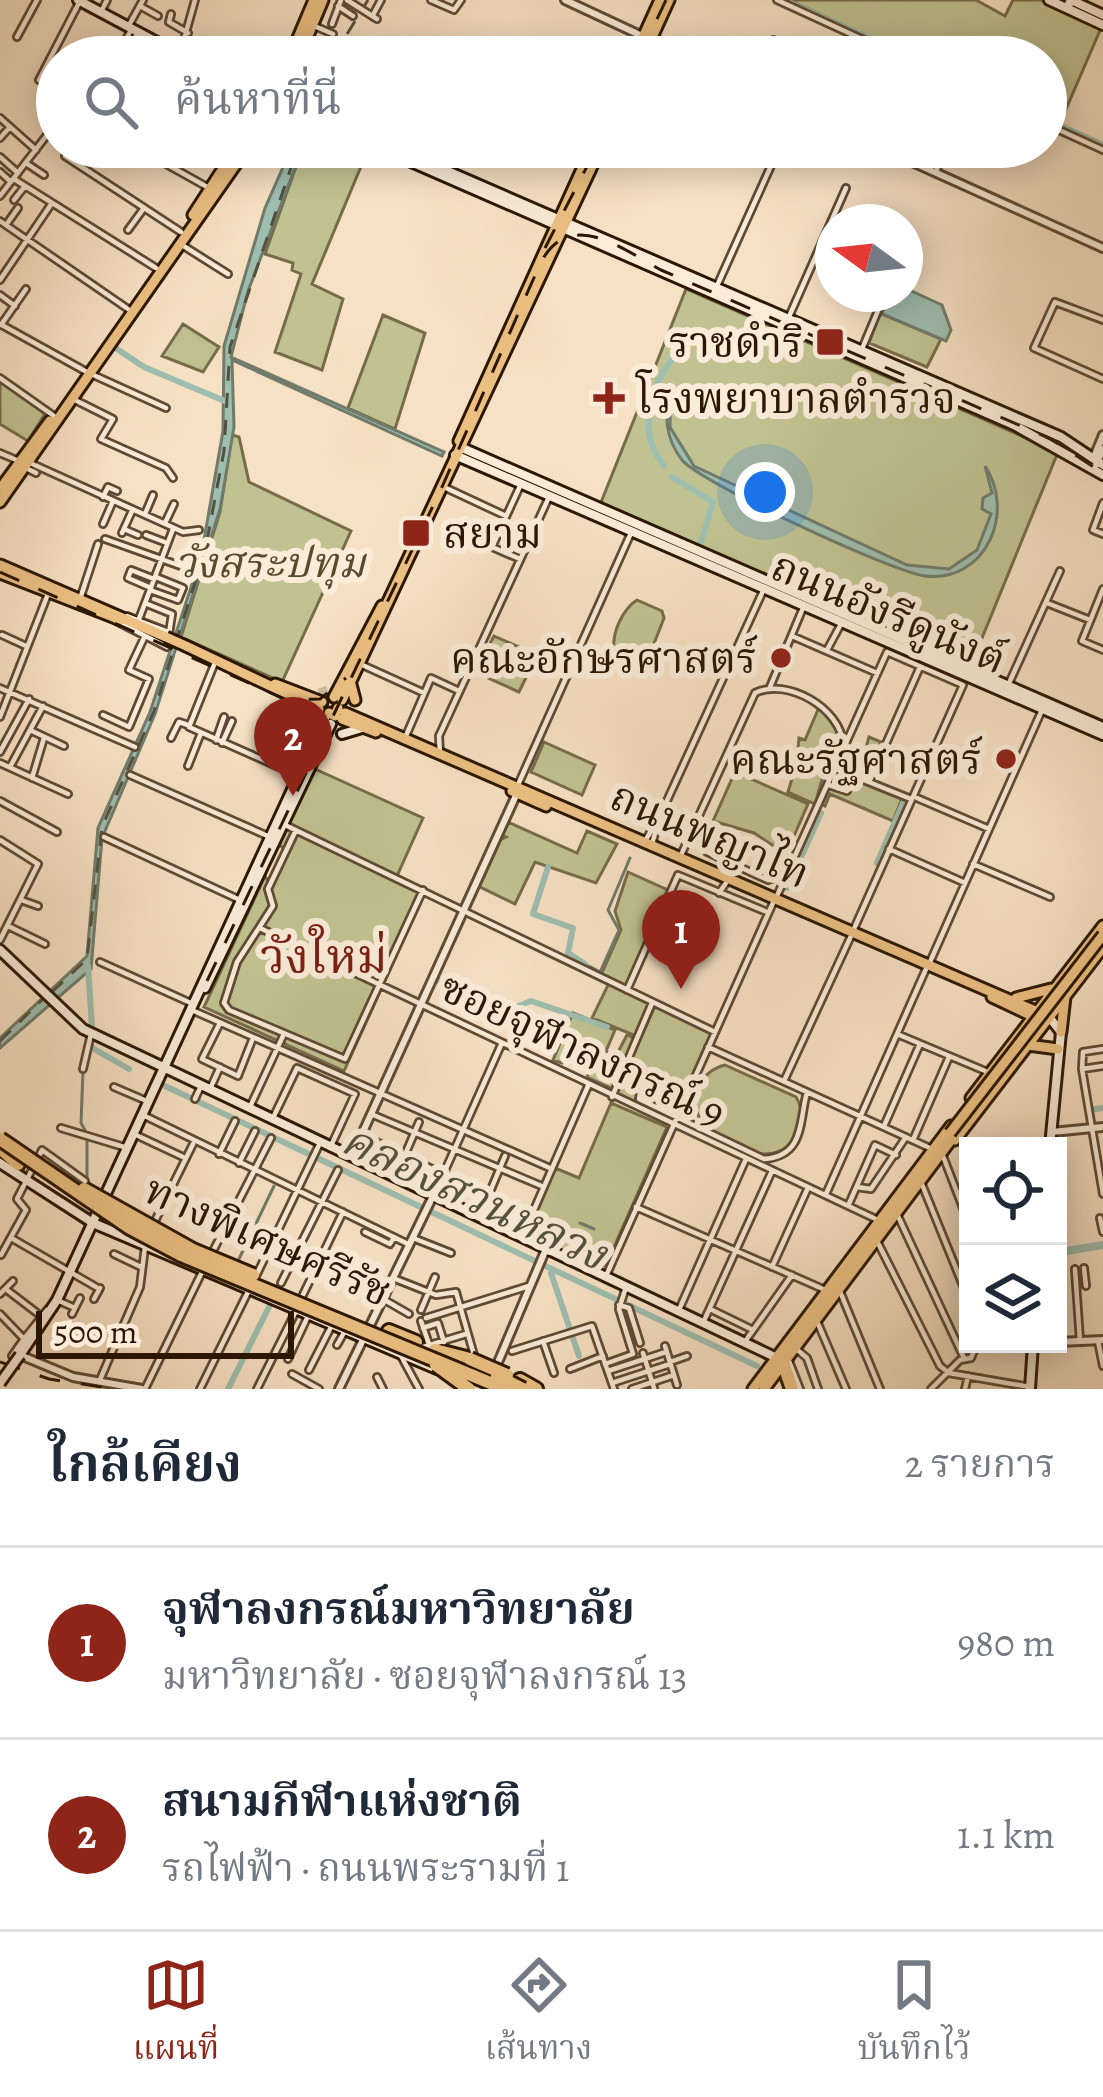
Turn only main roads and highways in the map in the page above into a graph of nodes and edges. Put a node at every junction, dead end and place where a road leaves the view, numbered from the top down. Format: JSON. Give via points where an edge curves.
{"nodes":[{"id":1,"x":318,"y":0,"type":"edge"},
{"id":2,"x":665,"y":0,"type":"edge"},
{"id":3,"x":1048,"y":0,"type":"edge"},
{"id":4,"x":79,"y":1,"type":"edge"},
{"id":5,"x":1066,"y":3,"type":"edge"},
{"id":6,"x":1103,"y":20,"type":"edge"},
{"id":7,"x":145,"y":36,"type":"edge"},
{"id":8,"x":300,"y":36,"type":"edge"},
{"id":9,"x":308,"y":36,"type":"edge"},
{"id":10,"x":648,"y":36,"type":"edge"},
{"id":11,"x":223,"y":168,"type":"edge"},
{"id":12,"x":233,"y":168,"type":"edge"},
{"id":13,"x":430,"y":168,"type":"edge"},
{"id":14,"x":432,"y":168,"type":"edge"},
{"id":15,"x":588,"y":168,"type":"edge"},
{"id":16,"x":442,"y":173,"type":"junction"},
{"id":17,"x":563,"y":228,"type":"junction"},
{"id":18,"x":181,"y":240,"type":"junction"},
{"id":19,"x":786,"y":322,"type":"junction"},
{"id":20,"x":87,"y":372,"type":"junction"},
{"id":21,"x":930,"y":384,"type":"junction"},
{"id":22,"x":51,"y":422,"type":"junction"},
{"id":23,"x":456,"y":450,"type":"junction"},
{"id":24,"x":24,"y":463,"type":"junction"},
{"id":25,"x":1097,"y":466,"type":"edge"},
{"id":26,"x":523,"y":480,"type":"junction"},
{"id":27,"x":0,"y":489,"type":"edge"},
{"id":28,"x":0,"y":502,"type":"edge"},
{"id":29,"x":589,"y":510,"type":"junction"},
{"id":30,"x":0,"y":572,"type":"edge"},
{"id":31,"x":765,"y":587,"type":"junction"},
{"id":32,"x":382,"y":606,"type":"junction"},
{"id":33,"x":124,"y":618,"type":"junction"},
{"id":34,"x":842,"y":624,"type":"junction"},
{"id":35,"x":346,"y":680,"type":"junction"},
{"id":36,"x":269,"y":683,"type":"junction"},
{"id":37,"x":331,"y":710,"type":"junction"},
{"id":38,"x":364,"y":724,"type":"junction"},
{"id":39,"x":1102,"y":729,"type":"edge"},
{"id":40,"x":321,"y":743,"type":"junction"},
{"id":41,"x":518,"y":789,"type":"junction"},
{"id":42,"x":728,"y":886,"type":"junction"},
{"id":43,"x":1101,"y":946,"type":"edge"},
{"id":44,"x":0,"y":950,"type":"edge"},
{"id":45,"x":1056,"y":986,"type":"junction"},
{"id":46,"x":1065,"y":997,"type":"junction"},
{"id":47,"x":1009,"y":1001,"type":"junction"},
{"id":48,"x":195,"y":1006,"type":"junction"},
{"id":49,"x":1036,"y":1014,"type":"junction"},
{"id":50,"x":1047,"y":1019,"type":"junction"},
{"id":51,"x":1015,"y":1041,"type":"junction"},
{"id":52,"x":1059,"y":1041,"type":"junction"},
{"id":53,"x":1028,"y":1045,"type":"junction"},
{"id":54,"x":173,"y":1051,"type":"junction"},
{"id":55,"x":145,"y":1060,"type":"junction"},
{"id":56,"x":164,"y":1069,"type":"junction"},
{"id":57,"x":999,"y":1069,"type":"junction"},
{"id":58,"x":183,"y":1078,"type":"junction"},
{"id":59,"x":155,"y":1088,"type":"junction"},
{"id":60,"x":0,"y":1134,"type":"edge"},
{"id":61,"x":1052,"y":1137,"type":"edge"},
{"id":62,"x":0,"y":1148,"type":"edge"},
{"id":63,"x":938,"y":1153,"type":"junction"},
{"id":64,"x":0,"y":1162,"type":"edge"},
{"id":65,"x":919,"y":1179,"type":"junction"},
{"id":66,"x":93,"y":1223,"type":"junction"},
{"id":67,"x":130,"y":1228,"type":"junction"},
{"id":68,"x":297,"y":1309,"type":"junction"},
{"id":69,"x":364,"y":1337,"type":"junction"},
{"id":70,"x":435,"y":1346,"type":"junction"},
{"id":71,"x":403,"y":1350,"type":"junction"},
{"id":72,"x":1033,"y":1353,"type":"edge"},
{"id":73,"x":780,"y":1363,"type":"junction"},
{"id":74,"x":0,"y":1383,"type":"edge"},
{"id":75,"x":492,"y":1388,"type":"edge"},
{"id":76,"x":1030,"y":1388,"type":"edge"},
{"id":77,"x":469,"y":1389,"type":"edge"},
{"id":78,"x":523,"y":1389,"type":"edge"},
{"id":79,"x":536,"y":1389,"type":"edge"},
{"id":80,"x":753,"y":1389,"type":"edge"},
{"id":81,"x":764,"y":1389,"type":"edge"},
{"id":82,"x":796,"y":1389,"type":"edge"}],
"edges":[{"from":1,"to":8,"type":"main road"},
{"from":1,"to":9,"type":"main road"},
{"from":2,"to":10,"type":"main road"},
{"from":3,"to":5,"type":"main road"},
{"from":4,"to":7,"type":"main road"},
{"from":5,"to":6,"type":"main road"},
{"from":11,"to":18,"type":"main road"},
{"from":12,"to":18,"type":"main road"},
{"from":13,"to":16,"type":"main road"},
{"from":14,"to":16,"type":"main road"},
{"from":15,"to":17,"type":"main road"},
{"from":16,"to":17,"type":"main road"},
{"from":17,"to":19,"type":"main road"},
{"from":17,"to":23,"type":"main road"},
{"from":18,"to":20,"type":"main road"},
{"from":18,"to":20,"type":"main road"},
{"from":19,"to":21,"type":"main road"},
{"from":19,"to":21,"type":"main road"},
{"from":20,"to":22,"type":"main road"},
{"from":20,"to":22,"type":"main road"},
{"from":21,"to":25,"type":"main road"},
{"from":22,"to":24,"type":"main road"},
{"from":23,"to":26,"type":"main road","name":"ถนนอังรีดูนังต์"},
{"from":23,"to":32,"type":"main road"},
{"from":24,"to":27,"type":"main road"},
{"from":24,"to":28,"type":"main road"},
{"from":26,"to":29,"type":"main road","name":"ถนนอังรีดูนังต์"},
{"from":26,"to":29,"type":"main road","name":"ถนนอังรีดูนังต์"},
{"from":29,"to":31,"type":"main road","name":"ถนนอังรีดูนังต์"},
{"from":30,"to":33,"type":"main road","name":"ถนนพญาไท"},
{"from":30,"to":33,"type":"main road","name":"ถนนพญาไท"},
{"from":31,"to":34,"type":"main road","name":"ถนนอังรีดูนังต์"},
{"from":31,"to":34,"type":"main road","name":"ถนนอังรีดูนังต์"},
{"from":32,"to":35,"type":"main road"},
{"from":32,"to":35,"type":"main road"},
{"from":33,"to":36,"type":"main road","name":"ถนนพญาไท","bridge":true},
{"from":34,"to":39,"type":"main road","name":"ถนนอังรีดูนังต์"},
{"from":35,"to":37,"type":"main road"},
{"from":35,"to":38,"type":"main road"},
{"from":36,"to":37,"type":"main road","name":"ถนนพญาไท"},
{"from":36,"to":37,"type":"main road","name":"ถนนพญาไท"},
{"from":37,"to":38,"type":"main road","name":"ถนนพญาไท"},
{"from":37,"to":40,"type":"main road"},
{"from":37,"to":48,"type":"main road"},
{"from":38,"to":40,"type":"main road"},
{"from":38,"to":41,"type":"main road","name":"ถนนพญาไท"},
{"from":38,"to":41,"type":"main road","name":"ถนนพญาไท"},
{"from":40,"to":48,"type":"main road"},
{"from":41,"to":42,"type":"main road","name":"ถนนพญาไท"},
{"from":41,"to":42,"type":"main road","name":"ถนนพญาไท","via":[[680,856]]},
{"from":42,"to":47,"type":"main road","name":"ถนนพญาไท","via":[[853,930]]},
{"from":43,"to":45,"type":"main road","via":[[1088,946]]},
{"from":43,"to":46,"type":"main road"},
{"from":43,"to":65,"type":"main road","bridge":true},
{"from":44,"to":55,"type":"main road","via":[[91,1034]]},
{"from":45,"to":47,"type":"main road"},
{"from":45,"to":49,"type":"main road"},
{"from":46,"to":50,"type":"main road"},
{"from":46,"to":52,"type":"main road"},
{"from":47,"to":49,"type":"main road","name":"ถนนพญาไท"},
{"from":47,"to":51,"type":"main road"},
{"from":48,"to":54,"type":"main road"},
{"from":49,"to":50,"type":"main road","name":"ถนนพญาไท"},
{"from":49,"to":51,"type":"main road"},
{"from":50,"to":52,"type":"main road"},
{"from":50,"to":53,"type":"main road"},
{"from":51,"to":57,"type":"main road"},
{"from":52,"to":53,"type":"main road"},
{"from":52,"to":61,"type":"main road"},
{"from":53,"to":57,"type":"main road"},
{"from":54,"to":55,"type":"main road"},
{"from":54,"to":56,"type":"main road"},
{"from":54,"to":58,"type":"main road"},
{"from":55,"to":56,"type":"main road"},
{"from":55,"to":59,"type":"main road"},
{"from":56,"to":58,"type":"main road"},
{"from":56,"to":59,"type":"main road"},
{"from":57,"to":63,"type":"main road"},
{"from":57,"to":63,"type":"main road"},
{"from":58,"to":59,"type":"main road"},
{"from":58,"to":73,"type":"main road"},
{"from":59,"to":66,"type":"main road"},
{"from":60,"to":67,"type":"highway","name":"ทางพิเศษศรีรัช","bridge":true},
{"from":60,"to":70,"type":"highway","name":"ทางพิเศษศรีรัช","bridge":true,"via":[[193,1250]]},
{"from":62,"to":67,"type":"highway","bridge":true},
{"from":63,"to":65,"type":"main road"},
{"from":64,"to":66,"type":"main road"},
{"from":65,"to":73,"type":"main road"},
{"from":65,"to":73,"type":"main road"},
{"from":66,"to":68,"type":"main road"},
{"from":66,"to":74,"type":"main road","bridge":true,"via":[[54,1306]]},
{"from":67,"to":71,"type":"highway","name":"ทางพิเศษศรีรัช","bridge":true},
{"from":68,"to":69,"type":"main road"},
{"from":68,"to":69,"type":"main road"},
{"from":69,"to":71,"type":"main road"},
{"from":70,"to":78,"type":"highway","name":"ทางพิเศษศรีรัช","bridge":true},
{"from":70,"to":79,"type":"highway","bridge":true},
{"from":71,"to":75,"type":"highway","name":"ทางพิเศษศรีรัช","bridge":true},
{"from":71,"to":75,"type":"main road"},
{"from":71,"to":77,"type":"highway","bridge":true},
{"from":72,"to":76,"type":"main road"},
{"from":73,"to":80,"type":"main road"},
{"from":73,"to":81,"type":"main road"},
{"from":73,"to":82,"type":"highway"}]}
